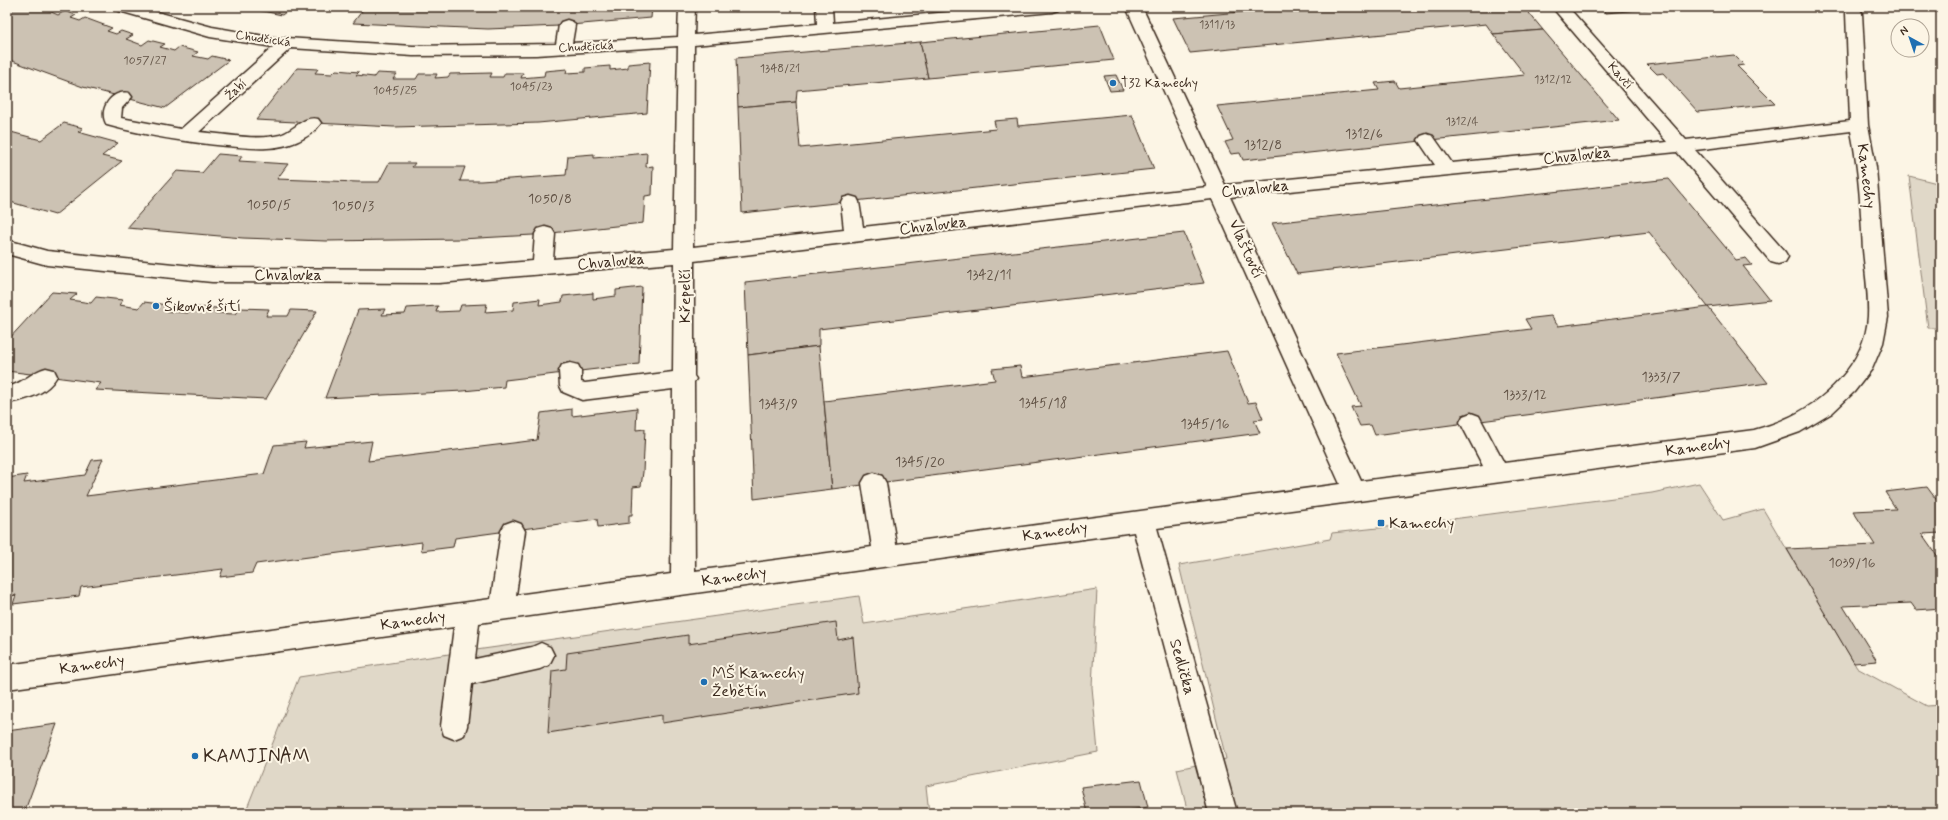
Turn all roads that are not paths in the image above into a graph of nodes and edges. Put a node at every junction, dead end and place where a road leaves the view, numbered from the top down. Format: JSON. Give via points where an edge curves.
{"nodes":[{"id":1,"x":122,"y":7,"type":"edge"},
{"id":2,"x":687,"y":7,"type":"edge"},
{"id":3,"x":824,"y":7,"type":"edge"},
{"id":4,"x":1052,"y":7,"type":"edge"},
{"id":5,"x":1134,"y":7,"type":"edge"},
{"id":6,"x":1560,"y":7,"type":"edge"},
{"id":7,"x":1851,"y":7,"type":"edge"},
{"id":8,"x":567,"y":25,"type":"dead end"},
{"id":9,"x":825,"y":28,"type":"junction"},
{"id":10,"x":687,"y":41,"type":"junction"},
{"id":11,"x":287,"y":43,"type":"junction"},
{"id":12,"x":563,"y":48,"type":"junction"},
{"id":13,"x":123,"y":97,"type":"dead end"},
{"id":14,"x":312,"y":123,"type":"dead end"},
{"id":15,"x":1859,"y":125,"type":"junction"},
{"id":16,"x":184,"y":136,"type":"junction"},
{"id":17,"x":1427,"y":140,"type":"dead end"},
{"id":18,"x":1680,"y":146,"type":"junction"},
{"id":19,"x":1447,"y":169,"type":"junction"},
{"id":20,"x":1220,"y":192,"type":"junction"},
{"id":21,"x":850,"y":202,"type":"dead end"},
{"id":22,"x":545,"y":234,"type":"dead end"},
{"id":23,"x":854,"y":235,"type":"junction"},
{"id":24,"x":7,"y":247,"type":"edge"},
{"id":25,"x":685,"y":255,"type":"junction"},
{"id":26,"x":1778,"y":257,"type":"dead end"},
{"id":27,"x":542,"y":267,"type":"junction"},
{"id":28,"x":570,"y":372,"type":"dead end"},
{"id":29,"x":46,"y":376,"type":"dead end"},
{"id":30,"x":685,"y":379,"type":"junction"},
{"id":31,"x":7,"y":395,"type":"edge"},
{"id":32,"x":1471,"y":422,"type":"dead end"},
{"id":33,"x":1498,"y":473,"type":"junction"},
{"id":34,"x":874,"y":484,"type":"dead end"},
{"id":35,"x":1355,"y":492,"type":"junction"},
{"id":36,"x":1143,"y":520,"type":"junction"},
{"id":37,"x":513,"y":530,"type":"dead end"},
{"id":38,"x":886,"y":556,"type":"junction"},
{"id":39,"x":683,"y":584,"type":"junction"},
{"id":40,"x":502,"y":608,"type":"junction"},
{"id":41,"x":468,"y":613,"type":"junction"},
{"id":42,"x":541,"y":655,"type":"dead end"},
{"id":43,"x":460,"y":675,"type":"junction"},
{"id":44,"x":7,"y":677,"type":"edge"},
{"id":45,"x":454,"y":726,"type":"dead end"},
{"id":46,"x":1223,"y":813,"type":"edge"}],
"edges":[{"from":1,"to":11,"type":"street","name":"Chudčická","via":[[210,32]]},
{"from":2,"to":10,"type":"street","name":"Křepelčí"},
{"from":3,"to":9,"type":"street"},
{"from":4,"to":9,"type":"street","name":"Chudčická"},
{"from":5,"to":20,"type":"street","name":"Vlaštovčí"},
{"from":6,"to":18,"type":"street","name":"Kavčí"},
{"from":7,"to":15,"type":"street","name":"Kamechy","via":[[1854,13]]},
{"from":8,"to":12,"type":"street"},
{"from":9,"to":10,"type":"street","name":"Chudčická"},
{"from":10,"to":12,"type":"street","name":"Chudčická"},
{"from":10,"to":25,"type":"street","name":"Křepelčí","via":[[684,131]]},
{"from":11,"to":12,"type":"street","name":"Chudčická","via":[[413,51]]},
{"from":11,"to":16,"type":"street","name":"Žabí"},
{"from":13,"to":16,"type":"street","via":[[114,105],[111,115],[114,121],[160,133]]},
{"from":14,"to":16,"type":"street","via":[[304,132],[270,142]]},
{"from":15,"to":18,"type":"street","name":"Chvalovka"},
{"from":15,"to":33,"type":"street","name":"Kamechy","via":[[1867,167],[1878,317],[1873,343],[1867,356],[1846,386],[1824,407],[1792,426],[1755,439]]},
{"from":17,"to":19,"type":"street"},
{"from":18,"to":19,"type":"street","name":"Chvalovka"},
{"from":18,"to":26,"type":"street","name":"Kavčí"},
{"from":19,"to":20,"type":"street","name":"Chvalovka"},
{"from":20,"to":23,"type":"street","name":"Chvalovka"},
{"from":20,"to":35,"type":"street","name":"Vlaštovčí"},
{"from":21,"to":23,"type":"street"},
{"from":22,"to":27,"type":"street"},
{"from":23,"to":25,"type":"street","name":"Chvalovka"},
{"from":24,"to":27,"type":"street","name":"Chvalovka","via":[[47,258],[212,275],[439,276]]},
{"from":25,"to":27,"type":"street","name":"Chvalovka"},
{"from":25,"to":30,"type":"street","name":"Křepelčí"},
{"from":28,"to":30,"type":"street","via":[[571,386],[582,392]]},
{"from":29,"to":31,"type":"street","via":[[35,387]]},
{"from":30,"to":39,"type":"street","name":"Křepelčí"},
{"from":32,"to":33,"type":"street"},
{"from":33,"to":35,"type":"street","name":"Kamechy"},
{"from":34,"to":38,"type":"street"},
{"from":35,"to":36,"type":"street","name":"Kamechy"},
{"from":36,"to":38,"type":"street","name":"Kamechy"},
{"from":36,"to":46,"type":"street","name":"Sedlička"},
{"from":37,"to":40,"type":"street"},
{"from":38,"to":39,"type":"street","name":"Kamechy"},
{"from":39,"to":40,"type":"street","name":"Kamechy"},
{"from":40,"to":41,"type":"street","name":"Kamechy"},
{"from":41,"to":43,"type":"street"},
{"from":41,"to":44,"type":"street","name":"Kamechy"},
{"from":42,"to":43,"type":"street"},
{"from":43,"to":45,"type":"street"}]}
